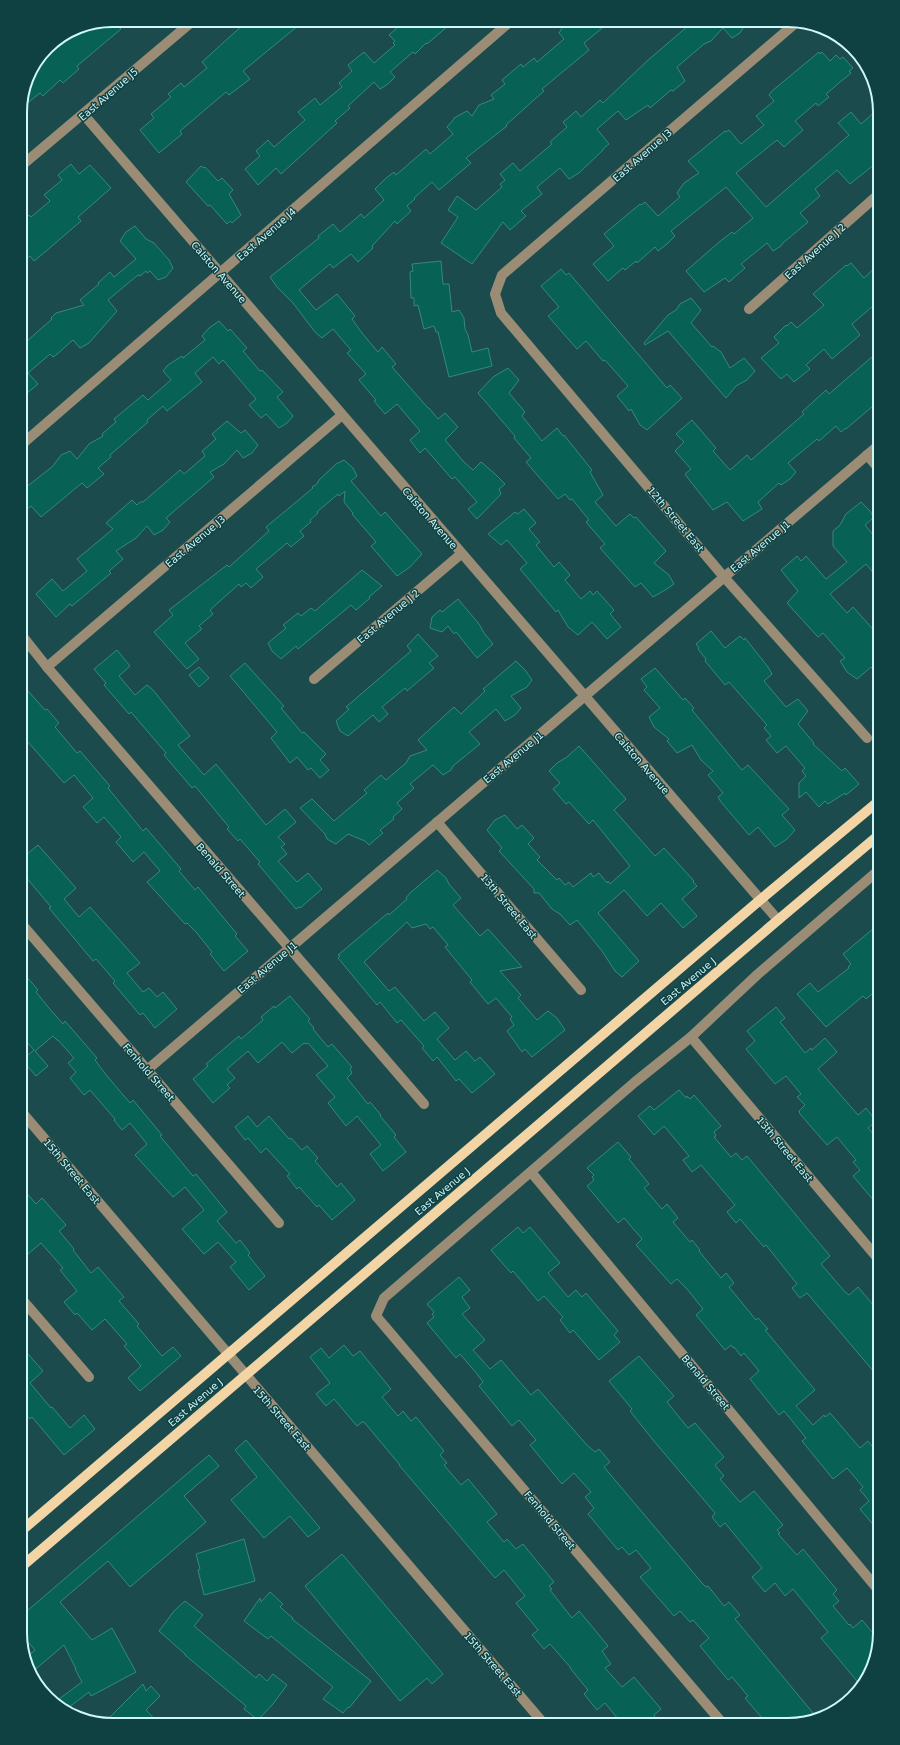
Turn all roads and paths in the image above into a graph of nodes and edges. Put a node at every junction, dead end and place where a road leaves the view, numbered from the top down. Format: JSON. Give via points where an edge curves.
{"nodes":[{"id":1,"x":186,"y":27,"type":"edge"},
{"id":2,"x":504,"y":27,"type":"edge"},
{"id":3,"x":791,"y":27,"type":"edge"},
{"id":4,"x":84,"y":115,"type":"junction"},
{"id":5,"x":27,"y":161,"type":"edge"},
{"id":6,"x":873,"y":199,"type":"edge"},
{"id":7,"x":220,"y":274,"type":"junction"},
{"id":8,"x":495,"y":294,"type":"joint"},
{"id":9,"x":749,"y":309,"type":"dead end"},
{"id":10,"x":342,"y":415,"type":"junction"},
{"id":11,"x":27,"y":440,"type":"edge"},
{"id":12,"x":873,"y":450,"type":"edge"},
{"id":13,"x":867,"y":455,"type":"junction"},
{"id":14,"x":873,"y":462,"type":"edge"},
{"id":15,"x":461,"y":554,"type":"junction"},
{"id":16,"x":724,"y":576,"type":"junction"},
{"id":17,"x":27,"y":643,"type":"edge"},
{"id":18,"x":47,"y":667,"type":"junction"},
{"id":19,"x":314,"y":679,"type":"dead end"},
{"id":20,"x":584,"y":696,"type":"junction"},
{"id":21,"x":867,"y":738,"type":"dead end"},
{"id":22,"x":873,"y":806,"type":"edge"},
{"id":23,"x":437,"y":822,"type":"junction"},
{"id":24,"x":873,"y":840,"type":"edge"},
{"id":25,"x":873,"y":875,"type":"edge"},
{"id":26,"x":760,"y":900,"type":"junction"},
{"id":27,"x":778,"y":920,"type":"junction"},
{"id":28,"x":27,"y":930,"type":"edge"},
{"id":29,"x":289,"y":949,"type":"junction"},
{"id":30,"x":581,"y":990,"type":"dead end"},
{"id":31,"x":691,"y":1038,"type":"junction"},
{"id":32,"x":147,"y":1070,"type":"junction"},
{"id":33,"x":424,"y":1104,"type":"dead end"},
{"id":34,"x":27,"y":1118,"type":"edge"},
{"id":35,"x":531,"y":1172,"type":"junction"},
{"id":36,"x":279,"y":1223,"type":"dead end"},
{"id":37,"x":873,"y":1253,"type":"edge"},
{"id":38,"x":27,"y":1304,"type":"edge"},
{"id":39,"x":229,"y":1354,"type":"junction"},
{"id":40,"x":245,"y":1375,"type":"junction"},
{"id":41,"x":89,"y":1377,"type":"dead end"},
{"id":42,"x":27,"y":1526,"type":"edge"},
{"id":43,"x":27,"y":1562,"type":"edge"},
{"id":44,"x":873,"y":1584,"type":"edge"},
{"id":45,"x":539,"y":1718,"type":"edge"},
{"id":46,"x":718,"y":1718,"type":"edge"}],
"edges":[{"from":1,"to":4,"type":"street","name":"East Avenue J5"},
{"from":2,"to":7,"type":"street","name":"East Avenue J4"},
{"from":3,"to":8,"type":"street","name":"East Avenue J3","via":[[502,275]]},
{"from":4,"to":5,"type":"street","name":"East Avenue J5"},
{"from":4,"to":7,"type":"street","name":"Calston Avenue"},
{"from":6,"to":9,"type":"street","name":"East Avenue J 2"},
{"from":7,"to":10,"type":"street","name":"Calston Avenue"},
{"from":7,"to":11,"type":"street","name":"East Avenue J4"},
{"from":8,"to":16,"type":"street","name":"12th Street East","via":[[501,313]]},
{"from":10,"to":15,"type":"street","name":"Calston Avenue"},
{"from":10,"to":18,"type":"street","name":"East Avenue J3"},
{"from":12,"to":13,"type":"street","name":"East Avenue J1"},
{"from":13,"to":14,"type":"street"},
{"from":13,"to":16,"type":"street","name":"East Avenue J1"},
{"from":15,"to":19,"type":"street","name":"East Avenue J 2"},
{"from":15,"to":20,"type":"street","name":"Calston Avenue"},
{"from":16,"to":20,"type":"street","name":"East Avenue J1"},
{"from":16,"to":21,"type":"street","name":"12th Street East"},
{"from":17,"to":18,"type":"street","name":"Benald Street"},
{"from":18,"to":29,"type":"street","name":"Benald Street"},
{"from":20,"to":23,"type":"street","name":"East Avenue J1"},
{"from":20,"to":26,"type":"street","name":"Calston Avenue"},
{"from":22,"to":26,"type":"main road","name":"East Avenue J"},
{"from":23,"to":29,"type":"street","name":"East Avenue J1"},
{"from":23,"to":30,"type":"street","name":"13th Street East"},
{"from":24,"to":27,"type":"main road","name":"East Avenue J"},
{"from":25,"to":31,"type":"street","via":[[758,974]]},
{"from":26,"to":27,"type":"street","name":"Calston Avenue"},
{"from":26,"to":39,"type":"main road","name":"East Avenue J"},
{"from":27,"to":40,"type":"main road","name":"East Avenue J"},
{"from":28,"to":32,"type":"street","name":"Fenhold Street"},
{"from":29,"to":32,"type":"street","name":"East Avenue J1"},
{"from":29,"to":33,"type":"street","name":"Benald Street"},
{"from":31,"to":35,"type":"street","via":[[635,1082]]},
{"from":31,"to":37,"type":"street","name":"13th Street East"},
{"from":32,"to":36,"type":"street","name":"Fenhold Street"},
{"from":34,"to":39,"type":"street","name":"15th Street East"},
{"from":35,"to":44,"type":"street","name":"Benald Street"},
{"from":35,"to":46,"type":"street","name":"Fenhold Street","via":[[384,1298],[376,1316]]},
{"from":38,"to":41,"type":"street"},
{"from":39,"to":40,"type":"street","name":"15th Street East"},
{"from":39,"to":42,"type":"main road","name":"East Avenue J"},
{"from":40,"to":43,"type":"main road","name":"East Avenue J"},
{"from":40,"to":45,"type":"street","name":"15th Street East"}]}
